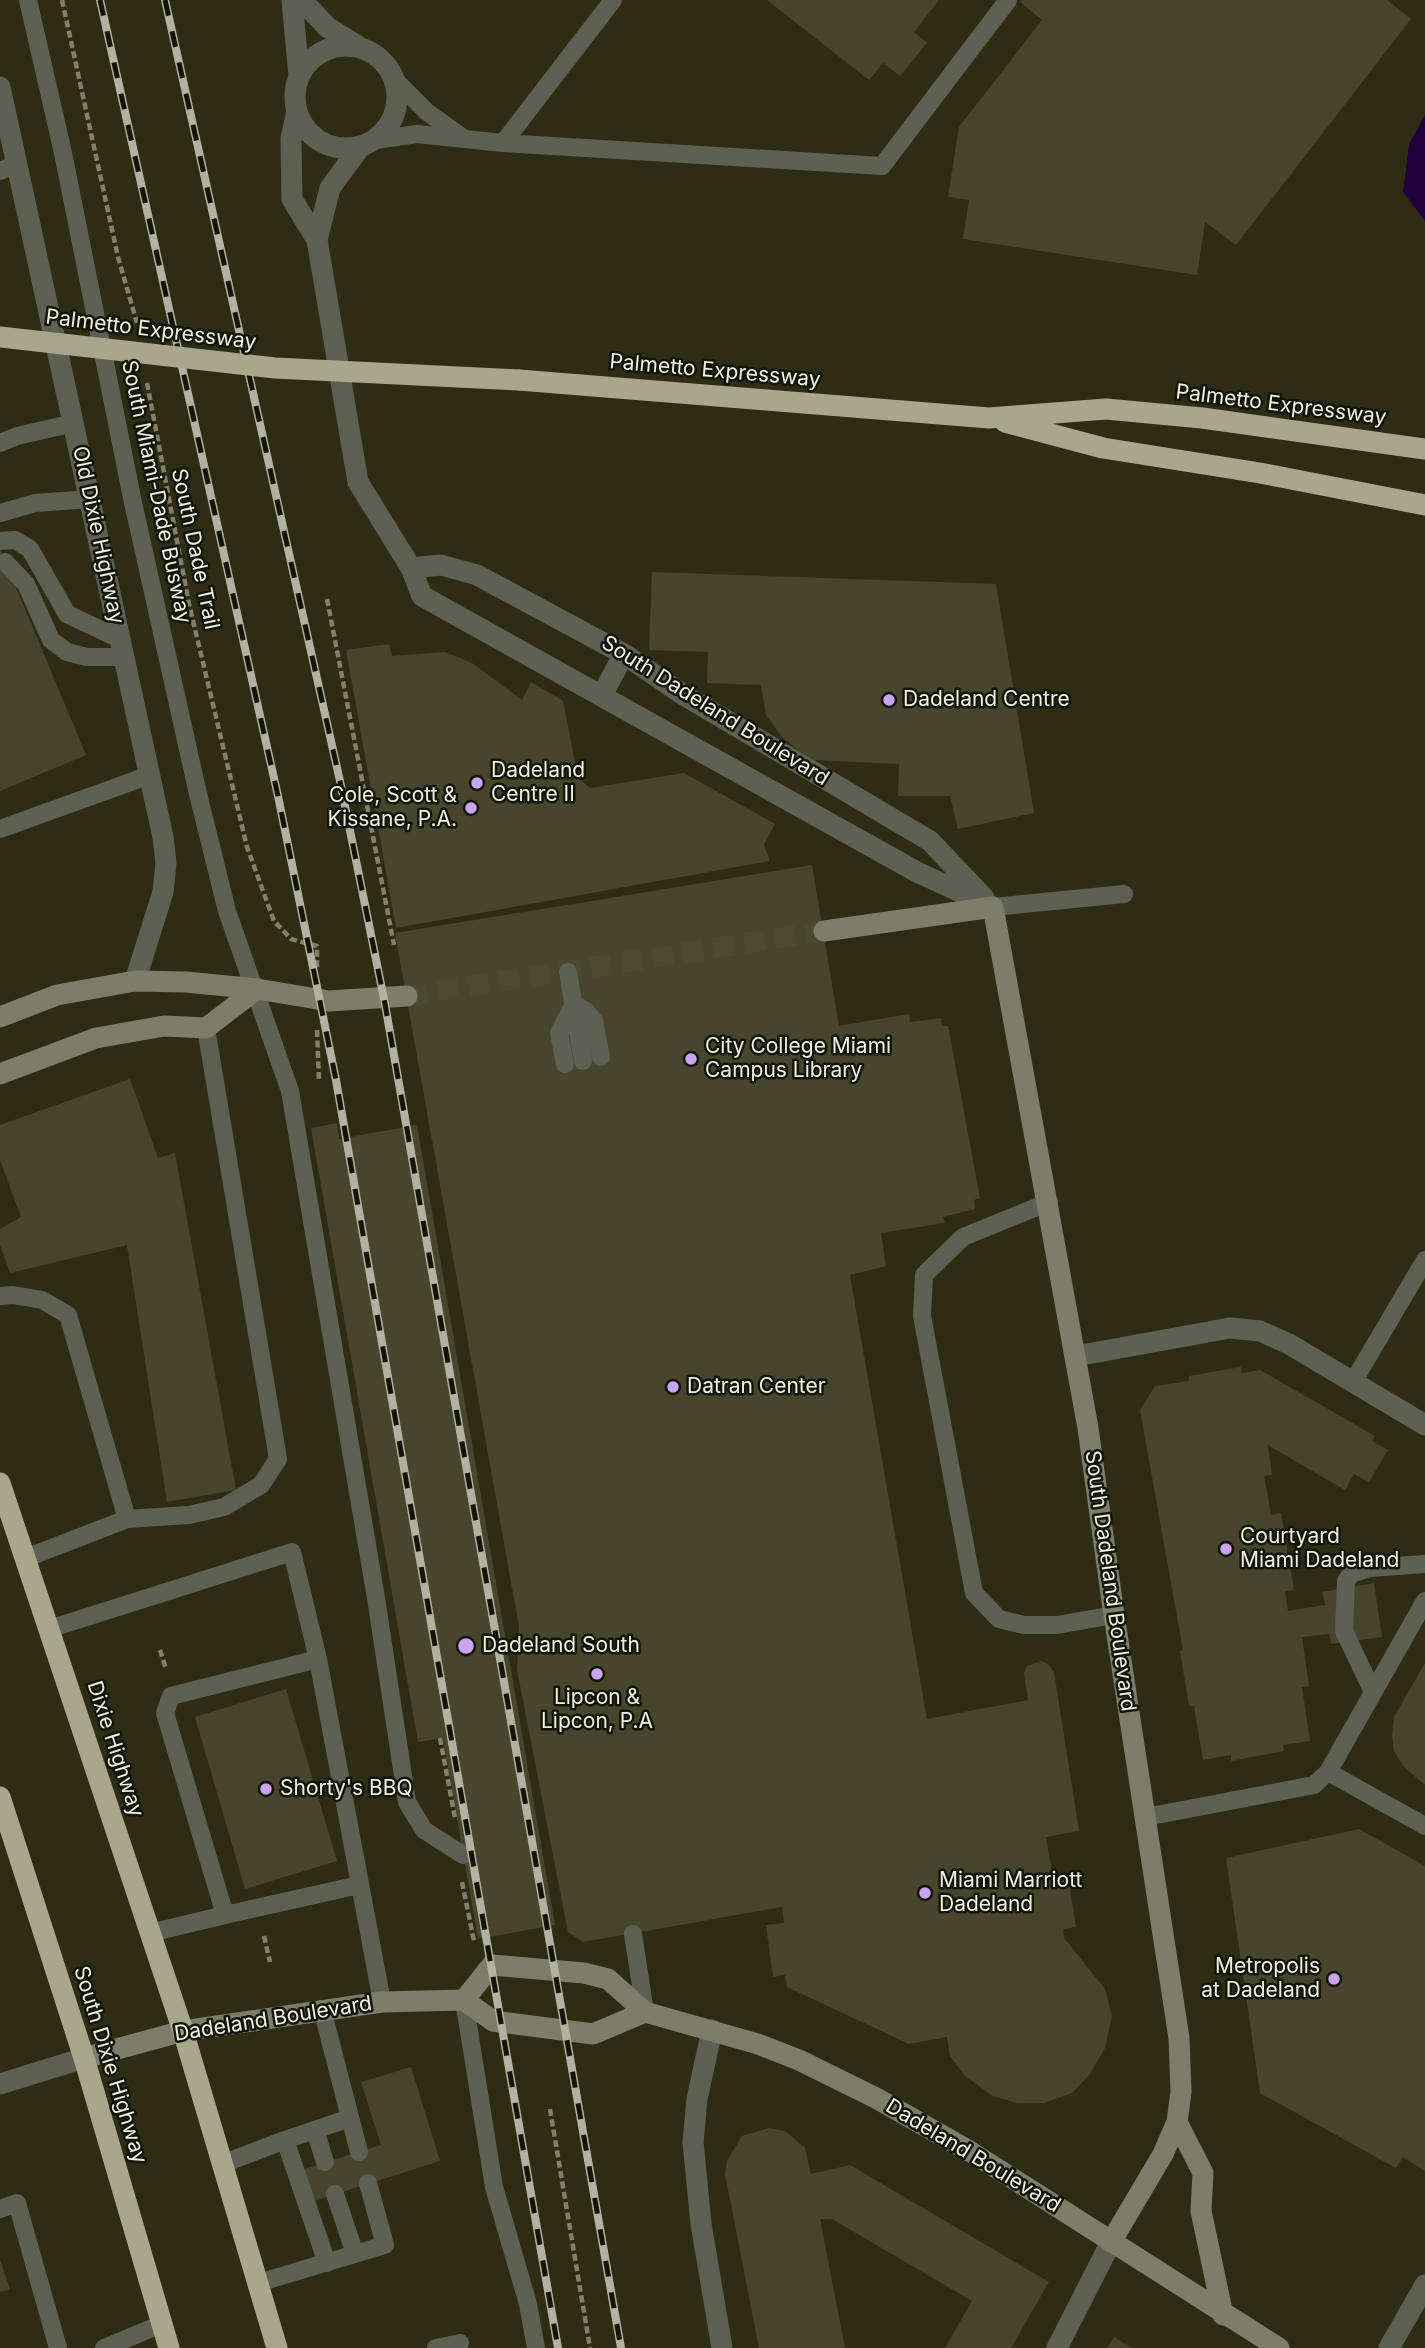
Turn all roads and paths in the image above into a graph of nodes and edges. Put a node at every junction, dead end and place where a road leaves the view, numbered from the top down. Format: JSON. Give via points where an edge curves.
{"nodes":[{"id":1,"x":28,"y":0,"type":"edge"},
{"id":2,"x":62,"y":0,"type":"edge"},
{"id":3,"x":292,"y":0,"type":"edge"},
{"id":4,"x":302,"y":0,"type":"edge"},
{"id":5,"x":613,"y":0,"type":"edge"},
{"id":6,"x":1008,"y":0,"type":"edge"},
{"id":7,"x":358,"y":46,"type":"junction"},
{"id":8,"x":299,"y":76,"type":"junction"},
{"id":9,"x":396,"y":81,"type":"junction"},
{"id":10,"x":0,"y":87,"type":"edge"},
{"id":11,"x":297,"y":111,"type":"junction"},
{"id":12,"x":462,"y":137,"type":"junction"},
{"id":13,"x":368,"y":143,"type":"junction"},
{"id":14,"x":503,"y":143,"type":"junction"},
{"id":15,"x":9,"y":167,"type":"edge"},
{"id":16,"x":317,"y":240,"type":"junction"},
{"id":17,"x":139,"y":332,"type":"dead end"},
{"id":18,"x":0,"y":337,"type":"edge"},
{"id":19,"x":146,"y":372,"type":"dead end"},
{"id":20,"x":989,"y":418,"type":"junction"},
{"id":21,"x":74,"y":423,"type":"junction"},
{"id":22,"x":0,"y":443,"type":"edge"},
{"id":23,"x":1425,"y":449,"type":"edge"},
{"id":24,"x":90,"y":499,"type":"junction"},
{"id":25,"x":1425,"y":505,"type":"edge"},
{"id":26,"x":0,"y":513,"type":"edge"},
{"id":27,"x":0,"y":541,"type":"edge"},
{"id":28,"x":5,"y":562,"type":"dead end"},
{"id":29,"x":411,"y":568,"type":"junction"},
{"id":30,"x":327,"y":599,"type":"dead end"},
{"id":31,"x":122,"y":648,"type":"junction"},
{"id":32,"x":624,"y":654,"type":"junction"},
{"id":33,"x":603,"y":695,"type":"junction"},
{"id":34,"x":150,"y":775,"type":"junction"},
{"id":35,"x":0,"y":829,"type":"edge"},
{"id":36,"x":1124,"y":894,"type":"dead end"},
{"id":37,"x":993,"y":907,"type":"junction"},
{"id":38,"x":824,"y":932,"type":"tunnel mouth"},
{"id":39,"x":394,"y":945,"type":"dead end"},
{"id":40,"x":317,"y":952,"type":"dead end"},
{"id":41,"x":568,"y":972,"type":"dead end"},
{"id":42,"x":135,"y":981,"type":"junction"},
{"id":43,"x":257,"y":989,"type":"junction"},
{"id":44,"x":407,"y":996,"type":"tunnel mouth"},
{"id":45,"x":574,"y":1004,"type":"junction"},
{"id":46,"x":0,"y":1017,"type":"edge"},
{"id":47,"x":206,"y":1028,"type":"junction"},
{"id":48,"x":601,"y":1057,"type":"dead end"},
{"id":49,"x":574,"y":1063,"type":"dead end"},
{"id":50,"x":0,"y":1074,"type":"edge"},
{"id":51,"x":1049,"y":1202,"type":"junction"},
{"id":52,"x":1425,"y":1260,"type":"edge"},
{"id":53,"x":0,"y":1296,"type":"edge"},
{"id":54,"x":1076,"y":1356,"type":"junction"},
{"id":55,"x":1353,"y":1382,"type":"junction"},
{"id":56,"x":1425,"y":1425,"type":"edge"},
{"id":57,"x":0,"y":1483,"type":"edge"},
{"id":58,"x":127,"y":1519,"type":"junction"},
{"id":59,"x":26,"y":1558,"type":"junction"},
{"id":60,"x":1425,"y":1564,"type":"edge"},
{"id":61,"x":1425,"y":1601,"type":"edge"},
{"id":62,"x":1114,"y":1615,"type":"junction"},
{"id":63,"x":49,"y":1629,"type":"junction"},
{"id":64,"x":318,"y":1659,"type":"junction"},
{"id":65,"x":1373,"y":1692,"type":"junction"},
{"id":66,"x":440,"y":1738,"type":"dead end"},
{"id":67,"x":1328,"y":1772,"type":"junction"},
{"id":68,"x":0,"y":1797,"type":"edge"},
{"id":69,"x":1146,"y":1817,"type":"junction"},
{"id":70,"x":457,"y":1826,"type":"dead end"},
{"id":71,"x":1425,"y":1826,"type":"edge"},
{"id":72,"x":462,"y":1862,"type":"joint"},
{"id":73,"x":359,"y":1885,"type":"junction"},
{"id":74,"x":225,"y":1915,"type":"junction"},
{"id":75,"x":150,"y":1933,"type":"junction"},
{"id":76,"x":633,"y":1934,"type":"dead end"},
{"id":77,"x":486,"y":1940,"type":"dead end"},
{"id":78,"x":464,"y":2000,"type":"junction"},
{"id":79,"x":382,"y":2002,"type":"junction"},
{"id":80,"x":322,"y":2009,"type":"junction"},
{"id":81,"x":645,"y":2012,"type":"junction"},
{"id":82,"x":712,"y":2030,"type":"junction"},
{"id":83,"x":183,"y":2032,"type":"junction"},
{"id":84,"x":84,"y":2057,"type":"junction"},
{"id":85,"x":0,"y":2084,"type":"edge"},
{"id":86,"x":551,"y":2109,"type":"dead end"},
{"id":87,"x":350,"y":2118,"type":"junction"},
{"id":88,"x":1177,"y":2122,"type":"junction"},
{"id":89,"x":315,"y":2130,"type":"junction"},
{"id":90,"x":285,"y":2140,"type":"junction"},
{"id":91,"x":359,"y":2152,"type":"dead end"},
{"id":92,"x":325,"y":2162,"type":"dead end"},
{"id":93,"x":222,"y":2164,"type":"junction"},
{"id":94,"x":368,"y":2183,"type":"dead end"},
{"id":95,"x":335,"y":2194,"type":"dead end"},
{"id":96,"x":8,"y":2206,"type":"edge"},
{"id":97,"x":1111,"y":2242,"type":"junction"},
{"id":98,"x":355,"y":2254,"type":"junction"},
{"id":99,"x":327,"y":2263,"type":"junction"},
{"id":100,"x":258,"y":2283,"type":"junction"},
{"id":101,"x":1425,"y":2285,"type":"edge"},
{"id":102,"x":1223,"y":2315,"type":"junction"},
{"id":103,"x":162,"y":2324,"type":"junction"},
{"id":104,"x":460,"y":2343,"type":"dead end"},
{"id":105,"x":58,"y":2348,"type":"edge"},
{"id":106,"x":104,"y":2348,"type":"edge"},
{"id":107,"x":169,"y":2348,"type":"edge"},
{"id":108,"x":277,"y":2348,"type":"edge"},
{"id":109,"x":436,"y":2348,"type":"edge"},
{"id":110,"x":536,"y":2348,"type":"edge"},
{"id":111,"x":590,"y":2348,"type":"edge"},
{"id":112,"x":722,"y":2348,"type":"edge"},
{"id":113,"x":1057,"y":2348,"type":"edge"},
{"id":114,"x":1279,"y":2348,"type":"edge"},
{"id":115,"x":1389,"y":2348,"type":"edge"}],
"edges":[{"from":1,"to":43,"type":"lane","name":"South Miami-Dade Busway","via":[[198,793],[227,911]]},
{"from":2,"to":17,"type":"path","via":[[118,257]]},
{"from":3,"to":8,"type":"street","name":"South Dadeland Boulevard"},
{"from":4,"to":7,"type":"street","via":[[327,27]]},
{"from":5,"to":14,"type":"lane"},
{"from":6,"to":14,"type":"lane","via":[[882,166]]},
{"from":7,"to":8,"type":"street","via":[[340,45],[323,51]]},
{"from":7,"to":9,"type":"street","via":[[374,53]]},
{"from":8,"to":11,"type":"street","name":"South Dadeland Boulevard"},
{"from":9,"to":12,"type":"lane","via":[[427,112]]},
{"from":9,"to":13,"type":"street","name":"South Dadeland Boulevard","via":[[395,114],[387,129]]},
{"from":10,"to":15,"type":"street","name":"Old Dixie Highway"},
{"from":11,"to":13,"type":"street","via":[[303,126],[329,146]]},
{"from":11,"to":16,"type":"street","name":"South Dadeland Boulevard","via":[[291,139],[292,199]]},
{"from":12,"to":13,"type":"lane","via":[[417,134]]},
{"from":12,"to":14,"type":"lane"},
{"from":13,"to":16,"type":"street","name":"South Dadeland Boulevard","via":[[330,188]]},
{"from":15,"to":21,"type":"street","name":"Old Dixie Highway"},
{"from":16,"to":29,"type":"street","name":"South Dadeland Boulevard","via":[[358,482]]},
{"from":18,"to":20,"type":"highway","name":"Palmetto Expressway","bridge":true,"via":[[275,368],[519,380]]},
{"from":19,"to":40,"type":"path","name":"South Dade Trail","via":[[189,604],[247,847],[274,921],[291,939],[317,946]]},
{"from":20,"to":23,"type":"highway","name":"Palmetto Expressway","via":[[1106,409]]},
{"from":20,"to":25,"type":"highway","via":[[1103,448]]},
{"from":21,"to":22,"type":"lane"},
{"from":21,"to":24,"type":"street","name":"Old Dixie Highway"},
{"from":24,"to":26,"type":"lane","via":[[35,503]]},
{"from":24,"to":31,"type":"street","name":"Old Dixie Highway"},
{"from":27,"to":31,"type":"lane","via":[[15,540],[30,549],[67,614]]},
{"from":28,"to":31,"type":"lane","via":[[26,584],[51,639],[67,652],[87,657]]},
{"from":29,"to":32,"type":"street","name":"South Dadeland Boulevard","via":[[441,565],[477,575]]},
{"from":29,"to":33,"type":"street","name":"South Dadeland Boulevard","via":[[422,596]]},
{"from":30,"to":39,"type":"path"},
{"from":31,"to":34,"type":"street","name":"Old Dixie Highway"},
{"from":32,"to":33,"type":"street"},
{"from":32,"to":37,"type":"street","name":"South Dadeland Boulevard","via":[[682,694],[930,841]]},
{"from":33,"to":37,"type":"street","name":"South Dadeland Boulevard","via":[[917,872]]},
{"from":34,"to":35,"type":"lane"},
{"from":34,"to":42,"type":"street","name":"Old Dixie Highway","via":[[166,863],[163,892]]},
{"from":36,"to":37,"type":"lane"},
{"from":37,"to":38,"type":"street"},
{"from":37,"to":51,"type":"street","name":"South Dadeland Boulevard"},
{"from":41,"to":45,"type":"lane"},
{"from":42,"to":43,"type":"street"},
{"from":42,"to":46,"type":"street","via":[[57,995]]},
{"from":43,"to":44,"type":"street","via":[[328,1001]]},
{"from":43,"to":47,"type":"street"},
{"from":43,"to":72,"type":"lane","name":"South Miami-Dade Busway","via":[[289,1091],[407,1802],[424,1830]]},
{"from":45,"to":48,"type":"lane","via":[[594,1021]]},
{"from":45,"to":49,"type":"lane","via":[[559,1033]]},
{"from":47,"to":50,"type":"street","via":[[164,1026],[96,1038]]},
{"from":47,"to":58,"type":"lane","via":[[278,1459],[261,1485],[225,1507],[189,1515]]},
{"from":51,"to":54,"type":"street","name":"South Dadeland Boulevard"},
{"from":51,"to":62,"type":"lane","via":[[963,1237],[924,1275],[922,1316],[974,1593],[999,1619],[1024,1625],[1057,1625]]},
{"from":52,"to":55,"type":"lane"},
{"from":53,"to":58,"type":"lane","via":[[42,1300],[68,1315]]},
{"from":54,"to":55,"type":"street","via":[[1245,1328],[1274,1336]]},
{"from":54,"to":62,"type":"street","name":"South Dadeland Boulevard"},
{"from":55,"to":56,"type":"street"},
{"from":57,"to":59,"type":"highway","name":"Dixie Highway"},
{"from":58,"to":59,"type":"lane"},
{"from":59,"to":63,"type":"highway","name":"Dixie Highway"},
{"from":60,"to":65,"type":"lane","via":[[1370,1568],[1350,1574],[1346,1581],[1344,1631]]},
{"from":61,"to":65,"type":"lane"},
{"from":62,"to":69,"type":"street","name":"South Dadeland Boulevard"},
{"from":63,"to":64,"type":"lane","via":[[292,1552]]},
{"from":63,"to":75,"type":"highway","name":"Dixie Highway"},
{"from":64,"to":73,"type":"lane"},
{"from":64,"to":74,"type":"lane","via":[[171,1696],[167,1704]]},
{"from":65,"to":67,"type":"lane"},
{"from":66,"to":70,"type":"path"},
{"from":67,"to":69,"type":"lane","via":[[1314,1785]]},
{"from":67,"to":71,"type":"lane"},
{"from":68,"to":84,"type":"highway","name":"South Dixie Highway"},
{"from":69,"to":88,"type":"street","name":"South Dadeland Boulevard","via":[[1179,2038]]},
{"from":72,"to":77,"type":"path","via":[[473,1941]]},
{"from":73,"to":74,"type":"lane"},
{"from":73,"to":79,"type":"lane"},
{"from":74,"to":75,"type":"lane"},
{"from":75,"to":83,"type":"highway","name":"Dixie Highway"},
{"from":76,"to":81,"type":"lane"},
{"from":78,"to":79,"type":"street","name":"Dadeland Boulevard"},
{"from":78,"to":81,"type":"street","via":[[493,2021],[593,2034]]},
{"from":78,"to":81,"type":"street","name":"Dadeland Boulevard","via":[[492,1965],[520,1965],[608,1979]]},
{"from":78,"to":110,"type":"lane","via":[[494,2187]]},
{"from":79,"to":80,"type":"street","name":"Dadeland Boulevard"},
{"from":80,"to":83,"type":"street","name":"Dadeland Boulevard"},
{"from":80,"to":87,"type":"lane"},
{"from":81,"to":82,"type":"street","name":"Dadeland Boulevard"},
{"from":82,"to":97,"type":"street","name":"Dadeland Boulevard","via":[[779,2052],[876,2098],[971,2152]]},
{"from":82,"to":112,"type":"street","via":[[693,2142],[701,2224]]},
{"from":83,"to":84,"type":"street","name":"Dadeland Boulevard"},
{"from":83,"to":93,"type":"highway"},
{"from":84,"to":85,"type":"street"},
{"from":84,"to":103,"type":"highway","name":"South Dixie Highway"},
{"from":86,"to":111,"type":"path"},
{"from":87,"to":89,"type":"lane"},
{"from":87,"to":91,"type":"lane"},
{"from":88,"to":97,"type":"street","name":"South Dadeland Boulevard"},
{"from":88,"to":102,"type":"street","via":[[1203,2174],[1201,2211]]},
{"from":89,"to":90,"type":"lane"},
{"from":89,"to":92,"type":"lane"},
{"from":90,"to":93,"type":"lane"},
{"from":90,"to":99,"type":"lane"},
{"from":93,"to":100,"type":"highway"},
{"from":94,"to":98,"type":"lane","via":[[385,2245]]},
{"from":95,"to":98,"type":"lane"},
{"from":96,"to":105,"type":"lane"},
{"from":97,"to":102,"type":"street","name":"Dadeland Boulevard"},
{"from":97,"to":113,"type":"street"},
{"from":98,"to":99,"type":"lane"},
{"from":99,"to":100,"type":"lane"},
{"from":100,"to":108,"type":"highway"},
{"from":101,"to":115,"type":"street"},
{"from":102,"to":114,"type":"street","name":"Dadeland Boulevard"},
{"from":103,"to":106,"type":"lane"},
{"from":103,"to":107,"type":"highway","name":"South Dixie Highway"},
{"from":104,"to":109,"type":"lane"}]}
